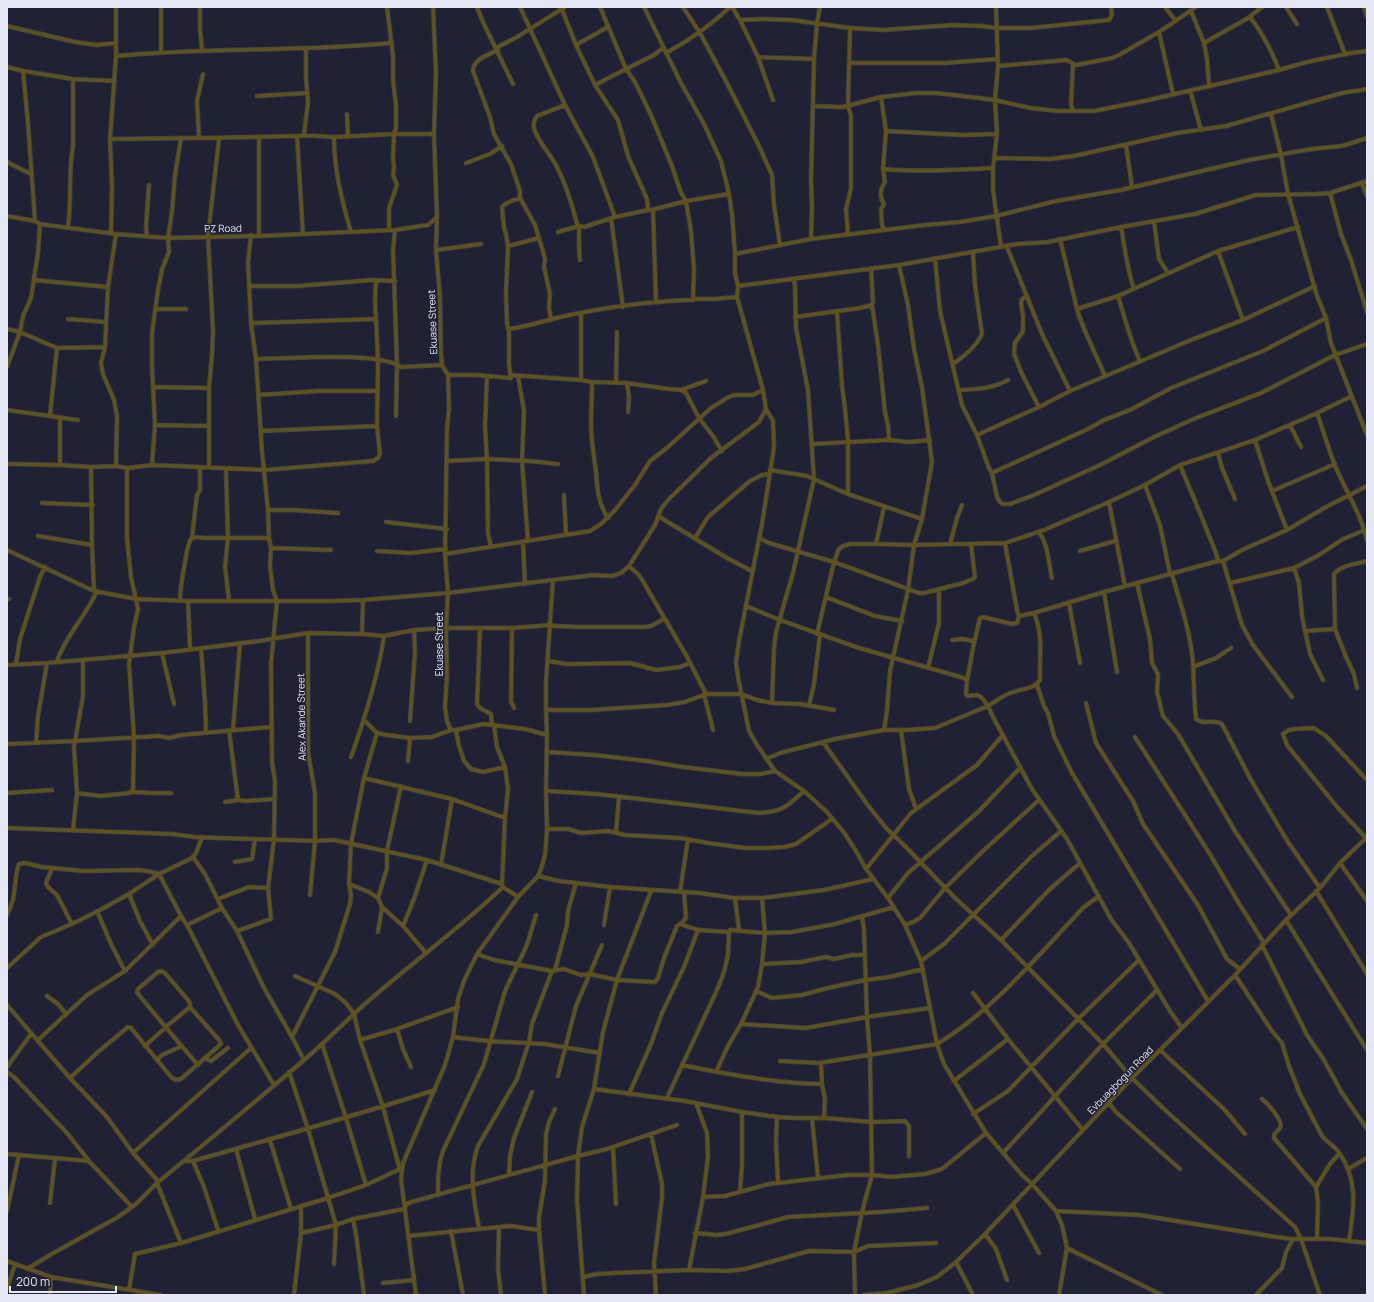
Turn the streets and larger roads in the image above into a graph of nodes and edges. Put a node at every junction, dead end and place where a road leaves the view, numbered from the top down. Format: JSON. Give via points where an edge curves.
{"nodes":[{"id":1,"x":116,"y":7,"type":"edge"},
{"id":2,"x":161,"y":7,"type":"edge"},
{"id":3,"x":200,"y":7,"type":"edge"},
{"id":4,"x":388,"y":7,"type":"edge"},
{"id":5,"x":433,"y":7,"type":"edge"},
{"id":6,"x":478,"y":7,"type":"edge"},
{"id":7,"x":520,"y":7,"type":"edge"},
{"id":8,"x":600,"y":7,"type":"edge"},
{"id":9,"x":644,"y":7,"type":"edge"},
{"id":10,"x":683,"y":7,"type":"edge"},
{"id":11,"x":731,"y":7,"type":"edge"},
{"id":12,"x":820,"y":7,"type":"edge"},
{"id":13,"x":996,"y":7,"type":"edge"},
{"id":14,"x":1111,"y":7,"type":"edge"},
{"id":15,"x":1165,"y":7,"type":"edge"},
{"id":16,"x":1196,"y":7,"type":"edge"},
{"id":17,"x":1262,"y":7,"type":"edge"},
{"id":18,"x":1286,"y":7,"type":"edge"},
{"id":19,"x":1327,"y":7,"type":"edge"},
{"id":20,"x":1364,"y":7,"type":"edge"},
{"id":21,"x":562,"y":8,"type":"edge"},
{"id":22,"x":1191,"y":11,"type":"junction"},
{"id":23,"x":1367,"y":16,"type":"edge"},
{"id":24,"x":1250,"y":17,"type":"junction"},
{"id":25,"x":740,"y":20,"type":"junction"},
{"id":26,"x":1175,"y":20,"type":"junction"},
{"id":27,"x":817,"y":23,"type":"junction"},
{"id":28,"x":1297,"y":24,"type":"dead end"},
{"id":29,"x":7,"y":26,"type":"edge"},
{"id":30,"x":608,"y":27,"type":"junction"},
{"id":31,"x":850,"y":28,"type":"junction"},
{"id":32,"x":997,"y":28,"type":"junction"},
{"id":33,"x":529,"y":30,"type":"junction"},
{"id":34,"x":700,"y":32,"type":"junction"},
{"id":35,"x":1159,"y":32,"type":"junction"},
{"id":36,"x":116,"y":43,"type":"junction"},
{"id":37,"x":392,"y":43,"type":"junction"},
{"id":38,"x":1204,"y":43,"type":"junction"},
{"id":39,"x":576,"y":45,"type":"junction"},
{"id":40,"x":306,"y":48,"type":"junction"},
{"id":41,"x":663,"y":48,"type":"junction"},
{"id":42,"x":497,"y":49,"type":"junction"},
{"id":43,"x":202,"y":50,"type":"junction"},
{"id":44,"x":161,"y":51,"type":"junction"},
{"id":45,"x":1367,"y":51,"type":"edge"},
{"id":46,"x":666,"y":53,"type":"junction"},
{"id":47,"x":1345,"y":54,"type":"junction"},
{"id":48,"x":116,"y":56,"type":"junction"},
{"id":49,"x":758,"y":57,"type":"junction"},
{"id":50,"x":814,"y":59,"type":"junction"},
{"id":51,"x":997,"y":59,"type":"junction"},
{"id":52,"x":849,"y":63,"type":"junction"},
{"id":53,"x":1073,"y":65,"type":"junction"},
{"id":54,"x":7,"y":66,"type":"edge"},
{"id":55,"x":998,"y":66,"type":"junction"},
{"id":56,"x":626,"y":69,"type":"junction"},
{"id":57,"x":1279,"y":70,"type":"junction"},
{"id":58,"x":23,"y":71,"type":"junction"},
{"id":59,"x":203,"y":74,"type":"dead end"},
{"id":60,"x":73,"y":79,"type":"junction"},
{"id":61,"x":82,"y":80,"type":"junction"},
{"id":62,"x":115,"y":81,"type":"junction"},
{"id":63,"x":513,"y":84,"type":"dead end"},
{"id":64,"x":74,"y":85,"type":"junction"},
{"id":65,"x":595,"y":85,"type":"junction"},
{"id":66,"x":1209,"y":85,"type":"junction"},
{"id":67,"x":1367,"y":89,"type":"edge"},
{"id":68,"x":1190,"y":90,"type":"junction"},
{"id":69,"x":307,"y":93,"type":"junction"},
{"id":70,"x":1174,"y":94,"type":"junction"},
{"id":71,"x":257,"y":96,"type":"dead end"},
{"id":72,"x":881,"y":97,"type":"junction"},
{"id":73,"x":773,"y":100,"type":"dead end"},
{"id":74,"x":995,"y":100,"type":"junction"},
{"id":75,"x":565,"y":106,"type":"junction"},
{"id":76,"x":814,"y":106,"type":"junction"},
{"id":77,"x":848,"y":106,"type":"junction"},
{"id":78,"x":1073,"y":112,"type":"junction"},
{"id":79,"x":347,"y":114,"type":"dead end"},
{"id":80,"x":1271,"y":114,"type":"junction"},
{"id":81,"x":1200,"y":130,"type":"junction"},
{"id":82,"x":886,"y":131,"type":"junction"},
{"id":83,"x":304,"y":134,"type":"junction"},
{"id":84,"x":394,"y":134,"type":"junction"},
{"id":85,"x":434,"y":134,"type":"junction"},
{"id":86,"x":997,"y":134,"type":"junction"},
{"id":87,"x":297,"y":136,"type":"junction"},
{"id":88,"x":199,"y":137,"type":"junction"},
{"id":89,"x":259,"y":137,"type":"junction"},
{"id":90,"x":348,"y":137,"type":"junction"},
{"id":91,"x":181,"y":138,"type":"junction"},
{"id":92,"x":334,"y":138,"type":"junction"},
{"id":93,"x":1367,"y":138,"type":"edge"},
{"id":94,"x":110,"y":139,"type":"junction"},
{"id":95,"x":219,"y":139,"type":"junction"},
{"id":96,"x":1126,"y":145,"type":"junction"},
{"id":97,"x":502,"y":146,"type":"junction"},
{"id":98,"x":1280,"y":155,"type":"junction"},
{"id":99,"x":994,"y":158,"type":"junction"},
{"id":100,"x":7,"y":162,"type":"edge"},
{"id":101,"x":466,"y":163,"type":"dead end"},
{"id":102,"x":993,"y":168,"type":"junction"},
{"id":103,"x":883,"y":169,"type":"junction"},
{"id":104,"x":31,"y":174,"type":"junction"},
{"id":105,"x":1367,"y":181,"type":"edge"},
{"id":106,"x":1362,"y":183,"type":"junction"},
{"id":107,"x":149,"y":185,"type":"dead end"},
{"id":108,"x":1132,"y":187,"type":"junction"},
{"id":109,"x":1330,"y":193,"type":"junction"},
{"id":110,"x":729,"y":194,"type":"junction"},
{"id":111,"x":1288,"y":194,"type":"junction"},
{"id":112,"x":1367,"y":196,"type":"edge"},
{"id":113,"x":520,"y":198,"type":"junction"},
{"id":114,"x":686,"y":201,"type":"junction"},
{"id":115,"x":648,"y":210,"type":"junction"},
{"id":116,"x":653,"y":210,"type":"junction"},
{"id":117,"x":7,"y":216,"type":"edge"},
{"id":118,"x":996,"y":216,"type":"junction"},
{"id":119,"x":437,"y":217,"type":"junction"},
{"id":120,"x":613,"y":217,"type":"junction"},
{"id":121,"x":35,"y":221,"type":"junction"},
{"id":122,"x":1154,"y":221,"type":"junction"},
{"id":123,"x":40,"y":224,"type":"junction"},
{"id":124,"x":579,"y":226,"type":"junction"},
{"id":125,"x":68,"y":227,"type":"junction"},
{"id":126,"x":1121,"y":227,"type":"junction"},
{"id":127,"x":1298,"y":227,"type":"junction"},
{"id":128,"x":389,"y":230,"type":"junction"},
{"id":129,"x":395,"y":230,"type":"junction"},
{"id":130,"x":884,"y":230,"type":"junction"},
{"id":131,"x":351,"y":232,"type":"junction"},
{"id":132,"x":558,"y":232,"type":"dead end"},
{"id":133,"x":111,"y":233,"type":"junction"},
{"id":134,"x":116,"y":234,"type":"junction"},
{"id":135,"x":303,"y":234,"type":"junction"},
{"id":136,"x":848,"y":234,"type":"junction"},
{"id":137,"x":147,"y":236,"type":"junction"},
{"id":138,"x":208,"y":236,"type":"junction"},
{"id":139,"x":251,"y":236,"type":"junction"},
{"id":140,"x":259,"y":236,"type":"junction"},
{"id":141,"x":168,"y":238,"type":"junction"},
{"id":142,"x":539,"y":238,"type":"junction"},
{"id":143,"x":811,"y":239,"type":"junction"},
{"id":144,"x":1060,"y":239,"type":"junction"},
{"id":145,"x":481,"y":244,"type":"dead end"},
{"id":146,"x":780,"y":245,"type":"junction"},
{"id":147,"x":508,"y":246,"type":"junction"},
{"id":148,"x":1007,"y":246,"type":"junction"},
{"id":149,"x":1001,"y":247,"type":"junction"},
{"id":150,"x":436,"y":250,"type":"junction"},
{"id":151,"x":1218,"y":251,"type":"junction"},
{"id":152,"x":973,"y":252,"type":"junction"},
{"id":153,"x":735,"y":254,"type":"junction"},
{"id":154,"x":935,"y":258,"type":"junction"},
{"id":155,"x":580,"y":260,"type":"dead end"},
{"id":156,"x":899,"y":265,"type":"junction"},
{"id":157,"x":870,"y":268,"type":"junction"},
{"id":158,"x":1168,"y":273,"type":"junction"},
{"id":159,"x":794,"y":279,"type":"junction"},
{"id":160,"x":34,"y":280,"type":"junction"},
{"id":161,"x":376,"y":281,"type":"junction"},
{"id":162,"x":395,"y":281,"type":"junction"},
{"id":163,"x":249,"y":286,"type":"junction"},
{"id":164,"x":738,"y":286,"type":"junction"},
{"id":165,"x":1315,"y":286,"type":"junction"},
{"id":166,"x":108,"y":287,"type":"junction"},
{"id":167,"x":1134,"y":289,"type":"junction"},
{"id":168,"x":1028,"y":296,"type":"junction"},
{"id":169,"x":1118,"y":296,"type":"junction"},
{"id":170,"x":737,"y":297,"type":"junction"},
{"id":171,"x":693,"y":299,"type":"junction"},
{"id":172,"x":656,"y":302,"type":"junction"},
{"id":173,"x":872,"y":305,"type":"junction"},
{"id":174,"x":623,"y":306,"type":"junction"},
{"id":175,"x":155,"y":309,"type":"junction"},
{"id":176,"x":186,"y":309,"type":"dead end"},
{"id":177,"x":1077,"y":309,"type":"junction"},
{"id":178,"x":837,"y":311,"type":"junction"},
{"id":179,"x":1367,"y":312,"type":"edge"},
{"id":180,"x":581,"y":314,"type":"junction"},
{"id":181,"x":795,"y":317,"type":"junction"},
{"id":182,"x":1326,"y":318,"type":"junction"},
{"id":183,"x":68,"y":319,"type":"dead end"},
{"id":184,"x":376,"y":319,"type":"junction"},
{"id":185,"x":551,"y":320,"type":"junction"},
{"id":186,"x":1244,"y":320,"type":"junction"},
{"id":187,"x":106,"y":322,"type":"junction"},
{"id":188,"x":251,"y":323,"type":"junction"},
{"id":189,"x":7,"y":329,"type":"edge"},
{"id":190,"x":508,"y":329,"type":"junction"},
{"id":191,"x":20,"y":332,"type":"junction"},
{"id":192,"x":617,"y":332,"type":"dead end"},
{"id":193,"x":1367,"y":344,"type":"edge"},
{"id":194,"x":105,"y":347,"type":"junction"},
{"id":195,"x":57,"y":348,"type":"junction"},
{"id":196,"x":1335,"y":355,"type":"junction"},
{"id":197,"x":256,"y":360,"type":"junction"},
{"id":198,"x":378,"y":360,"type":"junction"},
{"id":199,"x":1140,"y":361,"type":"junction"},
{"id":200,"x":397,"y":364,"type":"junction"},
{"id":201,"x":952,"y":364,"type":"junction"},
{"id":202,"x":442,"y":365,"type":"junction"},
{"id":203,"x":7,"y":368,"type":"edge"},
{"id":204,"x":448,"y":375,"type":"junction"},
{"id":205,"x":510,"y":375,"type":"junction"},
{"id":206,"x":487,"y":376,"type":"junction"},
{"id":207,"x":518,"y":376,"type":"junction"},
{"id":208,"x":1105,"y":376,"type":"junction"},
{"id":209,"x":581,"y":380,"type":"junction"},
{"id":210,"x":1008,"y":380,"type":"dead end"},
{"id":211,"x":706,"y":381,"type":"dead end"},
{"id":212,"x":592,"y":382,"type":"junction"},
{"id":213,"x":616,"y":382,"type":"junction"},
{"id":214,"x":627,"y":383,"type":"junction"},
{"id":215,"x":153,"y":387,"type":"junction"},
{"id":216,"x":210,"y":388,"type":"junction"},
{"id":217,"x":681,"y":390,"type":"junction"},
{"id":218,"x":763,"y":390,"type":"junction"},
{"id":219,"x":959,"y":390,"type":"junction"},
{"id":220,"x":378,"y":391,"type":"junction"},
{"id":221,"x":1070,"y":391,"type":"junction"},
{"id":222,"x":259,"y":395,"type":"junction"},
{"id":223,"x":1352,"y":396,"type":"junction"},
{"id":224,"x":1040,"y":407,"type":"junction"},
{"id":225,"x":766,"y":409,"type":"junction"},
{"id":226,"x":7,"y":410,"type":"edge"},
{"id":227,"x":628,"y":412,"type":"dead end"},
{"id":228,"x":1317,"y":413,"type":"junction"},
{"id":229,"x":50,"y":415,"type":"junction"},
{"id":230,"x":396,"y":416,"type":"dead end"},
{"id":231,"x":60,"y":417,"type":"junction"},
{"id":232,"x":699,"y":418,"type":"junction"},
{"id":233,"x":78,"y":420,"type":"dead end"},
{"id":234,"x":155,"y":425,"type":"junction"},
{"id":235,"x":1290,"y":425,"type":"junction"},
{"id":236,"x":209,"y":426,"type":"junction"},
{"id":237,"x":377,"y":426,"type":"junction"},
{"id":238,"x":261,"y":431,"type":"junction"},
{"id":239,"x":977,"y":435,"type":"junction"},
{"id":240,"x":1367,"y":435,"type":"edge"},
{"id":241,"x":889,"y":440,"type":"junction"},
{"id":242,"x":930,"y":440,"type":"junction"},
{"id":243,"x":1255,"y":440,"type":"junction"},
{"id":244,"x":847,"y":443,"type":"junction"},
{"id":245,"x":812,"y":444,"type":"junction"},
{"id":246,"x":1301,"y":447,"type":"dead end"},
{"id":247,"x":722,"y":451,"type":"junction"},
{"id":248,"x":1218,"y":453,"type":"junction"},
{"id":249,"x":487,"y":459,"type":"junction"},
{"id":250,"x":447,"y":461,"type":"junction"},
{"id":251,"x":522,"y":461,"type":"junction"},
{"id":252,"x":7,"y":464,"type":"edge"},
{"id":253,"x":558,"y":464,"type":"dead end"},
{"id":254,"x":1335,"y":464,"type":"junction"},
{"id":255,"x":60,"y":465,"type":"junction"},
{"id":256,"x":152,"y":465,"type":"junction"},
{"id":257,"x":1180,"y":465,"type":"junction"},
{"id":258,"x":116,"y":466,"type":"junction"},
{"id":259,"x":92,"y":467,"type":"junction"},
{"id":260,"x":209,"y":467,"type":"junction"},
{"id":261,"x":127,"y":468,"type":"junction"},
{"id":262,"x":200,"y":468,"type":"junction"},
{"id":263,"x":226,"y":469,"type":"junction"},
{"id":264,"x":265,"y":470,"type":"junction"},
{"id":265,"x":770,"y":472,"type":"junction"},
{"id":266,"x":992,"y":473,"type":"junction"},
{"id":267,"x":814,"y":479,"type":"junction"},
{"id":268,"x":1145,"y":485,"type":"junction"},
{"id":269,"x":1367,"y":486,"type":"edge"},
{"id":270,"x":1272,"y":491,"type":"junction"},
{"id":271,"x":848,"y":494,"type":"junction"},
{"id":272,"x":564,"y":495,"type":"dead end"},
{"id":273,"x":1350,"y":495,"type":"junction"},
{"id":274,"x":1235,"y":499,"type":"dead end"},
{"id":275,"x":1109,"y":502,"type":"junction"},
{"id":276,"x":42,"y":504,"type":"dead end"},
{"id":277,"x":93,"y":505,"type":"junction"},
{"id":278,"x":962,"y":505,"type":"dead end"},
{"id":279,"x":884,"y":507,"type":"junction"},
{"id":280,"x":268,"y":510,"type":"junction"},
{"id":281,"x":338,"y":513,"type":"dead end"},
{"id":282,"x":658,"y":516,"type":"junction"},
{"id":283,"x":608,"y":518,"type":"junction"},
{"id":284,"x":922,"y":519,"type":"junction"},
{"id":285,"x":386,"y":522,"type":"dead end"},
{"id":286,"x":1365,"y":528,"type":"edge"},
{"id":287,"x":446,"y":529,"type":"junction"},
{"id":288,"x":1287,"y":530,"type":"junction"},
{"id":289,"x":1039,"y":532,"type":"junction"},
{"id":290,"x":566,"y":535,"type":"junction"},
{"id":291,"x":38,"y":536,"type":"dead end"},
{"id":292,"x":192,"y":537,"type":"junction"},
{"id":293,"x":228,"y":538,"type":"junction"},
{"id":294,"x":269,"y":538,"type":"junction"},
{"id":295,"x":695,"y":538,"type":"junction"},
{"id":296,"x":759,"y":538,"type":"junction"},
{"id":297,"x":528,"y":541,"type":"junction"},
{"id":298,"x":1116,"y":541,"type":"junction"},
{"id":299,"x":1367,"y":541,"type":"edge"},
{"id":300,"x":523,"y":542,"type":"junction"},
{"id":301,"x":1005,"y":543,"type":"junction"},
{"id":302,"x":876,"y":544,"type":"junction"},
{"id":303,"x":950,"y":544,"type":"junction"},
{"id":304,"x":971,"y":544,"type":"junction"},
{"id":305,"x":92,"y":545,"type":"junction"},
{"id":306,"x":914,"y":545,"type":"junction"},
{"id":307,"x":491,"y":547,"type":"junction"},
{"id":308,"x":271,"y":548,"type":"junction"},
{"id":309,"x":7,"y":550,"type":"edge"},
{"id":310,"x":331,"y":550,"type":"dead end"},
{"id":311,"x":377,"y":551,"type":"dead end"},
{"id":312,"x":446,"y":551,"type":"junction"},
{"id":313,"x":1080,"y":551,"type":"dead end"},
{"id":314,"x":797,"y":552,"type":"junction"},
{"id":315,"x":1218,"y":561,"type":"junction"},
{"id":316,"x":1223,"y":561,"type":"junction"},
{"id":317,"x":1367,"y":561,"type":"edge"},
{"id":318,"x":834,"y":562,"type":"junction"},
{"id":319,"x":629,"y":566,"type":"junction"},
{"id":320,"x":45,"y":567,"type":"junction"},
{"id":321,"x":1294,"y":568,"type":"junction"},
{"id":322,"x":752,"y":571,"type":"junction"},
{"id":323,"x":1171,"y":574,"type":"junction"},
{"id":324,"x":1052,"y":578,"type":"dead end"},
{"id":325,"x":553,"y":580,"type":"junction"},
{"id":326,"x":1137,"y":583,"type":"junction"},
{"id":327,"x":1230,"y":583,"type":"junction"},
{"id":328,"x":525,"y":584,"type":"junction"},
{"id":329,"x":1125,"y":586,"type":"junction"},
{"id":330,"x":939,"y":589,"type":"junction"},
{"id":331,"x":908,"y":590,"type":"junction"},
{"id":332,"x":96,"y":591,"type":"junction"},
{"id":333,"x":1104,"y":592,"type":"junction"},
{"id":334,"x":448,"y":593,"type":"junction"},
{"id":335,"x":826,"y":597,"type":"junction"},
{"id":336,"x":136,"y":599,"type":"junction"},
{"id":337,"x":180,"y":600,"type":"junction"},
{"id":338,"x":229,"y":600,"type":"junction"},
{"id":339,"x":363,"y":600,"type":"junction"},
{"id":340,"x":188,"y":601,"type":"junction"},
{"id":341,"x":277,"y":601,"type":"junction"},
{"id":342,"x":1069,"y":603,"type":"junction"},
{"id":343,"x":746,"y":606,"type":"junction"},
{"id":344,"x":1034,"y":613,"type":"junction"},
{"id":345,"x":1019,"y":616,"type":"junction"},
{"id":346,"x":664,"y":619,"type":"junction"},
{"id":347,"x":780,"y":620,"type":"junction"},
{"id":348,"x":902,"y":621,"type":"junction"},
{"id":349,"x":550,"y":625,"type":"junction"},
{"id":350,"x":446,"y":628,"type":"junction"},
{"id":351,"x":512,"y":628,"type":"junction"},
{"id":352,"x":480,"y":629,"type":"junction"},
{"id":353,"x":1336,"y":629,"type":"junction"},
{"id":354,"x":414,"y":630,"type":"junction"},
{"id":355,"x":1305,"y":631,"type":"junction"},
{"id":356,"x":308,"y":633,"type":"junction"},
{"id":357,"x":362,"y":634,"type":"junction"},
{"id":358,"x":819,"y":634,"type":"junction"},
{"id":359,"x":384,"y":636,"type":"junction"},
{"id":360,"x":273,"y":639,"type":"junction"},
{"id":361,"x":952,"y":640,"type":"dead end"},
{"id":362,"x":974,"y":641,"type":"junction"},
{"id":363,"x":240,"y":643,"type":"junction"},
{"id":364,"x":190,"y":648,"type":"junction"},
{"id":365,"x":201,"y":648,"type":"junction"},
{"id":366,"x":1230,"y":648,"type":"dead end"},
{"id":367,"x":162,"y":652,"type":"junction"},
{"id":368,"x":129,"y":655,"type":"junction"},
{"id":369,"x":893,"y":658,"type":"junction"},
{"id":370,"x":83,"y":660,"type":"junction"},
{"id":371,"x":57,"y":661,"type":"junction"},
{"id":372,"x":548,"y":661,"type":"junction"},
{"id":373,"x":690,"y":662,"type":"junction"},
{"id":374,"x":47,"y":663,"type":"junction"},
{"id":375,"x":1080,"y":663,"type":"dead end"},
{"id":376,"x":16,"y":664,"type":"junction"},
{"id":377,"x":7,"y":665,"type":"edge"},
{"id":378,"x":1193,"y":667,"type":"junction"},
{"id":379,"x":928,"y":668,"type":"junction"},
{"id":380,"x":1117,"y":672,"type":"dead end"},
{"id":381,"x":1323,"y":680,"type":"dead end"},
{"id":382,"x":967,"y":681,"type":"junction"},
{"id":383,"x":1037,"y":685,"type":"junction"},
{"id":384,"x":1357,"y":688,"type":"dead end"},
{"id":385,"x":705,"y":694,"type":"junction"},
{"id":386,"x":741,"y":694,"type":"junction"},
{"id":387,"x":1292,"y":698,"type":"dead end"},
{"id":388,"x":772,"y":703,"type":"junction"},
{"id":389,"x":1086,"y":703,"type":"dead end"},
{"id":390,"x":174,"y":704,"type":"dead end"},
{"id":391,"x":809,"y":706,"type":"junction"},
{"id":392,"x":988,"y":706,"type":"junction"},
{"id":393,"x":514,"y":708,"type":"dead end"},
{"id":394,"x":546,"y":710,"type":"junction"},
{"id":395,"x":834,"y":710,"type":"dead end"},
{"id":396,"x":364,"y":720,"type":"junction"},
{"id":397,"x":410,"y":721,"type":"dead end"},
{"id":398,"x":493,"y":725,"type":"junction"},
{"id":399,"x":271,"y":727,"type":"junction"},
{"id":400,"x":231,"y":730,"type":"junction"},
{"id":401,"x":451,"y":730,"type":"junction"},
{"id":402,"x":456,"y":730,"type":"junction"},
{"id":403,"x":713,"y":730,"type":"dead end"},
{"id":404,"x":884,"y":730,"type":"junction"},
{"id":405,"x":901,"y":730,"type":"junction"},
{"id":406,"x":206,"y":732,"type":"junction"},
{"id":407,"x":377,"y":733,"type":"junction"},
{"id":408,"x":547,"y":735,"type":"junction"},
{"id":409,"x":1003,"y":735,"type":"junction"},
{"id":410,"x":134,"y":737,"type":"junction"},
{"id":411,"x":1134,"y":737,"type":"dead end"},
{"id":412,"x":410,"y":738,"type":"junction"},
{"id":413,"x":74,"y":741,"type":"junction"},
{"id":414,"x":823,"y":742,"type":"junction"},
{"id":415,"x":36,"y":743,"type":"junction"},
{"id":416,"x":7,"y":744,"type":"edge"},
{"id":417,"x":547,"y":752,"type":"junction"},
{"id":418,"x":351,"y":757,"type":"dead end"},
{"id":419,"x":766,"y":759,"type":"junction"},
{"id":420,"x":408,"y":761,"type":"dead end"},
{"id":421,"x":505,"y":767,"type":"junction"},
{"id":422,"x":1020,"y":768,"type":"junction"},
{"id":423,"x":775,"y":771,"type":"junction"},
{"id":424,"x":364,"y":778,"type":"junction"},
{"id":425,"x":1367,"y":780,"type":"edge"},
{"id":426,"x":400,"y":786,"type":"junction"},
{"id":427,"x":52,"y":790,"type":"dead end"},
{"id":428,"x":546,"y":791,"type":"junction"},
{"id":429,"x":804,"y":791,"type":"junction"},
{"id":430,"x":132,"y":792,"type":"junction"},
{"id":431,"x":7,"y":793,"type":"edge"},
{"id":432,"x":77,"y":793,"type":"junction"},
{"id":433,"x":171,"y":793,"type":"dead end"},
{"id":434,"x":619,"y":797,"type":"junction"},
{"id":435,"x":275,"y":799,"type":"junction"},
{"id":436,"x":452,"y":799,"type":"junction"},
{"id":437,"x":238,"y":800,"type":"junction"},
{"id":438,"x":1039,"y":800,"type":"junction"},
{"id":439,"x":225,"y":802,"type":"dead end"},
{"id":440,"x":916,"y":809,"type":"junction"},
{"id":441,"x":505,"y":818,"type":"junction"},
{"id":442,"x":832,"y":819,"type":"junction"},
{"id":443,"x":7,"y":828,"type":"edge"},
{"id":444,"x":547,"y":829,"type":"junction"},
{"id":445,"x":73,"y":830,"type":"junction"},
{"id":446,"x":1061,"y":831,"type":"junction"},
{"id":447,"x":616,"y":832,"type":"junction"},
{"id":448,"x":893,"y":835,"type":"junction"},
{"id":449,"x":202,"y":837,"type":"junction"},
{"id":450,"x":1366,"y":837,"type":"edge"},
{"id":451,"x":256,"y":839,"type":"junction"},
{"id":452,"x":274,"y":839,"type":"junction"},
{"id":453,"x":688,"y":839,"type":"junction"},
{"id":454,"x":315,"y":841,"type":"junction"},
{"id":455,"x":351,"y":844,"type":"junction"},
{"id":456,"x":387,"y":851,"type":"junction"},
{"id":457,"x":194,"y":857,"type":"junction"},
{"id":458,"x":428,"y":860,"type":"junction"},
{"id":459,"x":920,"y":861,"type":"junction"},
{"id":460,"x":235,"y":862,"type":"dead end"},
{"id":461,"x":1340,"y":862,"type":"junction"},
{"id":462,"x":1080,"y":863,"type":"junction"},
{"id":463,"x":441,"y":865,"type":"junction"},
{"id":464,"x":52,"y":868,"type":"junction"},
{"id":465,"x":866,"y":869,"type":"junction"},
{"id":466,"x":159,"y":874,"type":"junction"},
{"id":467,"x":538,"y":876,"type":"junction"},
{"id":468,"x":873,"y":879,"type":"junction"},
{"id":469,"x":576,"y":882,"type":"junction"},
{"id":470,"x":349,"y":884,"type":"junction"},
{"id":471,"x":503,"y":886,"type":"junction"},
{"id":472,"x":268,"y":888,"type":"junction"},
{"id":473,"x":610,"y":888,"type":"junction"},
{"id":474,"x":945,"y":888,"type":"junction"},
{"id":475,"x":1318,"y":889,"type":"junction"},
{"id":476,"x":651,"y":891,"type":"junction"},
{"id":477,"x":682,"y":892,"type":"junction"},
{"id":478,"x":129,"y":894,"type":"junction"},
{"id":479,"x":310,"y":895,"type":"dead end"},
{"id":480,"x":1098,"y":896,"type":"junction"},
{"id":481,"x":518,"y":897,"type":"junction"},
{"id":482,"x":378,"y":898,"type":"junction"},
{"id":483,"x":736,"y":898,"type":"junction"},
{"id":484,"x":762,"y":898,"type":"junction"},
{"id":485,"x":888,"y":898,"type":"junction"},
{"id":486,"x":218,"y":899,"type":"junction"},
{"id":487,"x":1367,"y":901,"type":"edge"},
{"id":488,"x":382,"y":907,"type":"junction"},
{"id":489,"x":894,"y":907,"type":"junction"},
{"id":490,"x":222,"y":908,"type":"junction"},
{"id":491,"x":97,"y":911,"type":"junction"},
{"id":492,"x":974,"y":914,"type":"junction"},
{"id":493,"x":7,"y":915,"type":"edge"},
{"id":494,"x":536,"y":915,"type":"dead end"},
{"id":495,"x":1291,"y":915,"type":"junction"},
{"id":496,"x":181,"y":916,"type":"junction"},
{"id":497,"x":862,"y":916,"type":"junction"},
{"id":498,"x":1286,"y":920,"type":"junction"},
{"id":499,"x":72,"y":924,"type":"junction"},
{"id":500,"x":680,"y":924,"type":"junction"},
{"id":501,"x":187,"y":925,"type":"junction"},
{"id":502,"x":604,"y":925,"type":"dead end"},
{"id":503,"x":905,"y":925,"type":"junction"},
{"id":504,"x":403,"y":926,"type":"junction"},
{"id":505,"x":698,"y":930,"type":"junction"},
{"id":506,"x":739,"y":930,"type":"junction"},
{"id":507,"x":237,"y":931,"type":"junction"},
{"id":508,"x":378,"y":932,"type":"dead end"},
{"id":509,"x":729,"y":932,"type":"junction"},
{"id":510,"x":765,"y":933,"type":"junction"},
{"id":511,"x":1001,"y":940,"type":"junction"},
{"id":512,"x":1263,"y":944,"type":"junction"},
{"id":513,"x":153,"y":945,"type":"junction"},
{"id":514,"x":602,"y":945,"type":"dead end"},
{"id":515,"x":426,"y":953,"type":"junction"},
{"id":516,"x":477,"y":954,"type":"junction"},
{"id":517,"x":865,"y":955,"type":"junction"},
{"id":518,"x":921,"y":960,"type":"junction"},
{"id":519,"x":1139,"y":960,"type":"junction"},
{"id":520,"x":762,"y":964,"type":"junction"},
{"id":521,"x":517,"y":965,"type":"junction"},
{"id":522,"x":7,"y":968,"type":"edge"},
{"id":523,"x":1027,"y":968,"type":"junction"},
{"id":524,"x":923,"y":969,"type":"junction"},
{"id":525,"x":1240,"y":969,"type":"junction"},
{"id":526,"x":124,"y":971,"type":"junction"},
{"id":527,"x":553,"y":971,"type":"junction"},
{"id":528,"x":590,"y":974,"type":"junction"},
{"id":529,"x":1367,"y":974,"type":"edge"},
{"id":530,"x":1235,"y":975,"type":"junction"},
{"id":531,"x":295,"y":976,"type":"dead end"},
{"id":532,"x":617,"y":980,"type":"junction"},
{"id":533,"x":865,"y":980,"type":"junction"},
{"id":534,"x":317,"y":987,"type":"junction"},
{"id":535,"x":1157,"y":990,"type":"junction"},
{"id":536,"x":756,"y":991,"type":"junction"},
{"id":537,"x":973,"y":993,"type":"dead end"},
{"id":538,"x":47,"y":996,"type":"dead end"},
{"id":539,"x":1208,"y":1002,"type":"junction"},
{"id":540,"x":7,"y":1005,"type":"edge"},
{"id":541,"x":190,"y":1007,"type":"junction"},
{"id":542,"x":458,"y":1007,"type":"junction"},
{"id":543,"x":930,"y":1008,"type":"junction"},
{"id":544,"x":985,"y":1010,"type":"junction"},
{"id":545,"x":66,"y":1014,"type":"junction"},
{"id":546,"x":354,"y":1014,"type":"junction"},
{"id":547,"x":867,"y":1017,"type":"junction"},
{"id":548,"x":1078,"y":1019,"type":"junction"},
{"id":549,"x":742,"y":1024,"type":"junction"},
{"id":550,"x":166,"y":1027,"type":"junction"},
{"id":551,"x":1182,"y":1028,"type":"junction"},
{"id":552,"x":397,"y":1029,"type":"junction"},
{"id":553,"x":31,"y":1034,"type":"junction"},
{"id":554,"x":292,"y":1037,"type":"junction"},
{"id":555,"x":452,"y":1037,"type":"junction"},
{"id":556,"x":1008,"y":1038,"type":"junction"},
{"id":557,"x":38,"y":1040,"type":"junction"},
{"id":558,"x":360,"y":1040,"type":"junction"},
{"id":559,"x":491,"y":1041,"type":"junction"},
{"id":560,"x":528,"y":1042,"type":"junction"},
{"id":561,"x":322,"y":1044,"type":"junction"},
{"id":562,"x":938,"y":1044,"type":"junction"},
{"id":563,"x":1103,"y":1044,"type":"junction"},
{"id":564,"x":145,"y":1046,"type":"junction"},
{"id":565,"x":182,"y":1046,"type":"junction"},
{"id":566,"x":566,"y":1047,"type":"junction"},
{"id":567,"x":228,"y":1048,"type":"dead end"},
{"id":568,"x":251,"y":1048,"type":"junction"},
{"id":569,"x":1160,"y":1050,"type":"junction"},
{"id":570,"x":1367,"y":1050,"type":"edge"},
{"id":571,"x":600,"y":1053,"type":"junction"},
{"id":572,"x":870,"y":1055,"type":"junction"},
{"id":573,"x":205,"y":1058,"type":"junction"},
{"id":574,"x":157,"y":1060,"type":"junction"},
{"id":575,"x":304,"y":1060,"type":"junction"},
{"id":576,"x":780,"y":1061,"type":"dead end"},
{"id":577,"x":821,"y":1063,"type":"junction"},
{"id":578,"x":682,"y":1064,"type":"junction"},
{"id":579,"x":198,"y":1065,"type":"junction"},
{"id":580,"x":1031,"y":1066,"type":"junction"},
{"id":581,"x":7,"y":1067,"type":"edge"},
{"id":582,"x":411,"y":1067,"type":"dead end"},
{"id":583,"x":7,"y":1072,"type":"edge"},
{"id":584,"x":289,"y":1072,"type":"junction"},
{"id":585,"x":716,"y":1072,"type":"junction"},
{"id":586,"x":558,"y":1076,"type":"dead end"},
{"id":587,"x":70,"y":1078,"type":"junction"},
{"id":588,"x":1132,"y":1078,"type":"junction"},
{"id":589,"x":954,"y":1081,"type":"junction"},
{"id":590,"x":822,"y":1084,"type":"junction"},
{"id":591,"x":274,"y":1085,"type":"junction"},
{"id":592,"x":594,"y":1089,"type":"junction"},
{"id":593,"x":435,"y":1090,"type":"junction"},
{"id":594,"x":532,"y":1092,"type":"dead end"},
{"id":595,"x":630,"y":1094,"type":"junction"},
{"id":596,"x":1055,"y":1096,"type":"junction"},
{"id":597,"x":666,"y":1098,"type":"junction"},
{"id":598,"x":1262,"y":1098,"type":"dead end"},
{"id":599,"x":696,"y":1103,"type":"junction"},
{"id":600,"x":1109,"y":1103,"type":"junction"},
{"id":601,"x":383,"y":1107,"type":"junction"},
{"id":602,"x":555,"y":1109,"type":"dead end"},
{"id":603,"x":742,"y":1112,"type":"junction"},
{"id":604,"x":973,"y":1114,"type":"junction"},
{"id":605,"x":777,"y":1117,"type":"junction"},
{"id":606,"x":346,"y":1118,"type":"junction"},
{"id":607,"x":812,"y":1118,"type":"junction"},
{"id":608,"x":824,"y":1118,"type":"junction"},
{"id":609,"x":872,"y":1122,"type":"junction"},
{"id":610,"x":677,"y":1125,"type":"dead end"},
{"id":611,"x":308,"y":1128,"type":"junction"},
{"id":612,"x":1367,"y":1129,"type":"edge"},
{"id":613,"x":1083,"y":1130,"type":"junction"},
{"id":614,"x":986,"y":1133,"type":"junction"},
{"id":615,"x":651,"y":1134,"type":"junction"},
{"id":616,"x":1245,"y":1134,"type":"dead end"},
{"id":617,"x":270,"y":1140,"type":"junction"},
{"id":618,"x":613,"y":1147,"type":"junction"},
{"id":619,"x":236,"y":1149,"type":"junction"},
{"id":620,"x":133,"y":1153,"type":"junction"},
{"id":621,"x":1003,"y":1153,"type":"junction"},
{"id":622,"x":7,"y":1154,"type":"edge"},
{"id":623,"x":1339,"y":1154,"type":"junction"},
{"id":624,"x":19,"y":1156,"type":"junction"},
{"id":625,"x":578,"y":1156,"type":"junction"},
{"id":626,"x":909,"y":1156,"type":"dead end"},
{"id":627,"x":1367,"y":1158,"type":"edge"},
{"id":628,"x":55,"y":1159,"type":"junction"},
{"id":629,"x":89,"y":1161,"type":"junction"},
{"id":630,"x":184,"y":1161,"type":"junction"},
{"id":631,"x":193,"y":1161,"type":"junction"},
{"id":632,"x":545,"y":1165,"type":"junction"},
{"id":633,"x":1180,"y":1169,"type":"dead end"},
{"id":634,"x":1348,"y":1169,"type":"junction"},
{"id":635,"x":400,"y":1170,"type":"junction"},
{"id":636,"x":509,"y":1175,"type":"junction"},
{"id":637,"x":872,"y":1175,"type":"junction"},
{"id":638,"x":818,"y":1178,"type":"junction"},
{"id":639,"x":156,"y":1182,"type":"junction"},
{"id":640,"x":778,"y":1183,"type":"junction"},
{"id":641,"x":1032,"y":1184,"type":"junction"},
{"id":642,"x":366,"y":1185,"type":"junction"},
{"id":643,"x":472,"y":1185,"type":"junction"},
{"id":644,"x":1316,"y":1188,"type":"junction"},
{"id":645,"x":740,"y":1192,"type":"junction"},
{"id":646,"x":438,"y":1195,"type":"junction"},
{"id":647,"x":703,"y":1197,"type":"junction"},
{"id":648,"x":328,"y":1198,"type":"junction"},
{"id":649,"x":50,"y":1203,"type":"dead end"},
{"id":650,"x":616,"y":1204,"type":"dead end"},
{"id":651,"x":1013,"y":1205,"type":"junction"},
{"id":652,"x":301,"y":1206,"type":"junction"},
{"id":653,"x":132,"y":1207,"type":"junction"},
{"id":654,"x":927,"y":1208,"type":"dead end"},
{"id":655,"x":292,"y":1209,"type":"junction"},
{"id":656,"x":404,"y":1209,"type":"junction"},
{"id":657,"x":7,"y":1211,"type":"edge"},
{"id":658,"x":862,"y":1212,"type":"junction"},
{"id":659,"x":1056,"y":1212,"type":"junction"},
{"id":660,"x":255,"y":1219,"type":"junction"},
{"id":661,"x":353,"y":1219,"type":"junction"},
{"id":662,"x":336,"y":1225,"type":"junction"},
{"id":663,"x":499,"y":1226,"type":"junction"},
{"id":664,"x":478,"y":1228,"type":"junction"},
{"id":665,"x":218,"y":1230,"type":"junction"},
{"id":666,"x":539,"y":1230,"type":"junction"},
{"id":667,"x":451,"y":1231,"type":"junction"},
{"id":668,"x":301,"y":1233,"type":"junction"},
{"id":669,"x":695,"y":1233,"type":"junction"},
{"id":670,"x":985,"y":1234,"type":"junction"},
{"id":671,"x":408,"y":1236,"type":"junction"},
{"id":672,"x":1294,"y":1239,"type":"junction"},
{"id":673,"x":1301,"y":1239,"type":"junction"},
{"id":674,"x":1317,"y":1239,"type":"junction"},
{"id":675,"x":1349,"y":1241,"type":"junction"},
{"id":676,"x":181,"y":1243,"type":"junction"},
{"id":677,"x":936,"y":1243,"type":"dead end"},
{"id":678,"x":1367,"y":1243,"type":"edge"},
{"id":679,"x":1067,"y":1248,"type":"junction"},
{"id":680,"x":854,"y":1252,"type":"junction"},
{"id":681,"x":1039,"y":1253,"type":"dead end"},
{"id":682,"x":7,"y":1261,"type":"edge"},
{"id":683,"x":956,"y":1262,"type":"junction"},
{"id":684,"x":15,"y":1264,"type":"junction"},
{"id":685,"x":334,"y":1264,"type":"dead end"},
{"id":686,"x":27,"y":1269,"type":"junction"},
{"id":687,"x":689,"y":1270,"type":"junction"},
{"id":688,"x":654,"y":1272,"type":"junction"},
{"id":689,"x":51,"y":1277,"type":"junction"},
{"id":690,"x":583,"y":1277,"type":"junction"},
{"id":691,"x":414,"y":1280,"type":"junction"},
{"id":692,"x":1007,"y":1280,"type":"dead end"},
{"id":693,"x":383,"y":1284,"type":"dead end"},
{"id":694,"x":7,"y":1289,"type":"edge"},
{"id":695,"x":130,"y":1290,"type":"junction"},
{"id":696,"x":50,"y":1295,"type":"edge"},
{"id":697,"x":131,"y":1295,"type":"edge"},
{"id":698,"x":161,"y":1295,"type":"edge"},
{"id":699,"x":294,"y":1295,"type":"edge"},
{"id":700,"x":364,"y":1295,"type":"edge"},
{"id":701,"x":416,"y":1295,"type":"edge"},
{"id":702,"x":463,"y":1295,"type":"edge"},
{"id":703,"x":501,"y":1295,"type":"edge"},
{"id":704,"x":545,"y":1295,"type":"edge"},
{"id":705,"x":584,"y":1295,"type":"edge"},
{"id":706,"x":656,"y":1295,"type":"edge"},
{"id":707,"x":855,"y":1295,"type":"edge"},
{"id":708,"x":863,"y":1295,"type":"edge"},
{"id":709,"x":973,"y":1295,"type":"edge"},
{"id":710,"x":1059,"y":1295,"type":"edge"},
{"id":711,"x":1162,"y":1295,"type":"edge"},
{"id":712,"x":1256,"y":1295,"type":"edge"},
{"id":713,"x":1320,"y":1295,"type":"edge"}],
"edges":[{"from":1,"to":36,"type":"street"},
{"from":2,"to":44,"type":"street"},
{"from":3,"to":43,"type":"street"},
{"from":4,"to":37,"type":"street"},
{"from":5,"to":85,"type":"street","name":"Ekuase Street","via":[[436,73]]},
{"from":6,"to":42,"type":"street"},
{"from":7,"to":33,"type":"street"},
{"from":8,"to":30,"type":"street"},
{"from":9,"to":41,"type":"street"},
{"from":10,"to":34,"type":"street"},
{"from":11,"to":25,"type":"street"},
{"from":11,"to":34,"type":"street"},
{"from":12,"to":27,"type":"street"},
{"from":13,"to":32,"type":"street"},
{"from":14,"to":32,"type":"street","via":[[1112,15],[1109,20],[1031,28]]},
{"from":15,"to":26,"type":"street"},
{"from":16,"to":22,"type":"street"},
{"from":17,"to":24,"type":"street"},
{"from":18,"to":28,"type":"street"},
{"from":19,"to":47,"type":"street"},
{"from":20,"to":23,"type":"street"},
{"from":21,"to":33,"type":"street"},
{"from":21,"to":39,"type":"street"},
{"from":22,"to":26,"type":"street"},
{"from":22,"to":38,"type":"street"},
{"from":24,"to":38,"type":"street"},
{"from":24,"to":57,"type":"street","via":[[1260,30]]},
{"from":25,"to":27,"type":"street","via":[[792,20]]},
{"from":25,"to":49,"type":"street"},
{"from":26,"to":35,"type":"street"},
{"from":27,"to":31,"type":"street"},
{"from":27,"to":50,"type":"street"},
{"from":29,"to":36,"type":"street","via":[[75,42],[97,45]]},
{"from":30,"to":39,"type":"street"},
{"from":30,"to":56,"type":"street"},
{"from":31,"to":32,"type":"street","via":[[883,30],[953,25]]},
{"from":31,"to":52,"type":"street"},
{"from":32,"to":51,"type":"street"},
{"from":33,"to":42,"type":"street"},
{"from":33,"to":75,"type":"street"},
{"from":34,"to":46,"type":"street"},
{"from":34,"to":146,"type":"street","via":[[772,175]]},
{"from":35,"to":53,"type":"street","via":[[1112,58]]},
{"from":35,"to":70,"type":"street"},
{"from":36,"to":48,"type":"street"},
{"from":37,"to":40,"type":"street"},
{"from":37,"to":84,"type":"street","via":[[396,105]]},
{"from":38,"to":66,"type":"street"},
{"from":39,"to":65,"type":"street"},
{"from":40,"to":43,"type":"street"},
{"from":40,"to":69,"type":"street"},
{"from":41,"to":46,"type":"street"},
{"from":41,"to":56,"type":"street"},
{"from":42,"to":63,"type":"street"},
{"from":42,"to":97,"type":"street","via":[[475,62],[473,71],[494,134]]},
{"from":43,"to":44,"type":"street"},
{"from":44,"to":48,"type":"street"},
{"from":45,"to":47,"type":"street"},
{"from":46,"to":110,"type":"street","via":[[704,124],[720,161]]},
{"from":47,"to":57,"type":"street"},
{"from":48,"to":62,"type":"street"},
{"from":49,"to":50,"type":"street"},
{"from":49,"to":73,"type":"street"},
{"from":50,"to":76,"type":"street"},
{"from":51,"to":52,"type":"street","via":[[946,63]]},
{"from":51,"to":55,"type":"street"},
{"from":52,"to":77,"type":"street"},
{"from":53,"to":55,"type":"street","via":[[1066,60]]},
{"from":53,"to":78,"type":"street"},
{"from":54,"to":58,"type":"street"},
{"from":55,"to":74,"type":"street"},
{"from":56,"to":65,"type":"street"},
{"from":56,"to":114,"type":"street","via":[[652,115]]},
{"from":57,"to":66,"type":"street"},
{"from":58,"to":60,"type":"street"},
{"from":58,"to":104,"type":"street"},
{"from":59,"to":88,"type":"street","via":[[197,101]]},
{"from":60,"to":61,"type":"street"},
{"from":60,"to":64,"type":"street"},
{"from":61,"to":62,"type":"street"},
{"from":61,"to":64,"type":"street"},
{"from":62,"to":94,"type":"street"},
{"from":64,"to":125,"type":"street"},
{"from":65,"to":115,"type":"street","via":[[618,120],[628,156],[647,199]]},
{"from":66,"to":68,"type":"street"},
{"from":67,"to":80,"type":"street","via":[[1342,93]]},
{"from":68,"to":70,"type":"street"},
{"from":68,"to":81,"type":"street"},
{"from":69,"to":71,"type":"street"},
{"from":69,"to":83,"type":"street"},
{"from":70,"to":78,"type":"street","via":[[1094,111]]},
{"from":72,"to":74,"type":"street","via":[[936,93]]},
{"from":72,"to":77,"type":"street"},
{"from":72,"to":82,"type":"street"},
{"from":74,"to":78,"type":"street","via":[[1030,108]]},
{"from":74,"to":86,"type":"street"},
{"from":75,"to":120,"type":"street","via":[[593,157]]},
{"from":75,"to":124,"type":"street","via":[[537,116],[534,127],[560,172]]},
{"from":76,"to":77,"type":"street"},
{"from":76,"to":143,"type":"street"},
{"from":77,"to":136,"type":"street","via":[[851,116],[851,188],[846,209]]},
{"from":79,"to":90,"type":"street"},
{"from":80,"to":81,"type":"street"},
{"from":80,"to":98,"type":"street"},
{"from":81,"to":96,"type":"street"},
{"from":82,"to":86,"type":"street"},
{"from":82,"to":103,"type":"street"},
{"from":83,"to":87,"type":"street"},
{"from":83,"to":92,"type":"street"},
{"from":84,"to":85,"type":"street"},
{"from":84,"to":90,"type":"street"},
{"from":84,"to":128,"type":"street","via":[[393,175],[397,185],[389,208]]},
{"from":85,"to":119,"type":"street","name":"Ekuase Street"},
{"from":86,"to":99,"type":"street"},
{"from":87,"to":89,"type":"street"},
{"from":87,"to":135,"type":"street"},
{"from":88,"to":91,"type":"street"},
{"from":88,"to":95,"type":"street"},
{"from":89,"to":95,"type":"street"},
{"from":89,"to":140,"type":"street"},
{"from":90,"to":92,"type":"street"},
{"from":91,"to":94,"type":"street"},
{"from":91,"to":141,"type":"street"},
{"from":92,"to":131,"type":"street","via":[[339,188]]},
{"from":93,"to":98,"type":"street","via":[[1342,146]]},
{"from":94,"to":133,"type":"street"},
{"from":95,"to":138,"type":"street"},
{"from":96,"to":99,"type":"street","via":[[1074,156]]},
{"from":96,"to":108,"type":"street"},
{"from":97,"to":101,"type":"street","via":[[490,154]]},
{"from":97,"to":113,"type":"street","via":[[518,184]]},
{"from":98,"to":108,"type":"street"},
{"from":98,"to":111,"type":"street"},
{"from":99,"to":102,"type":"street"},
{"from":100,"to":104,"type":"street"},
{"from":102,"to":103,"type":"street","via":[[902,171]]},
{"from":102,"to":118,"type":"street"},
{"from":103,"to":130,"type":"street","via":[[885,182],[880,193],[884,204],[881,209]]},
{"from":104,"to":121,"type":"street"},
{"from":105,"to":106,"type":"street"},
{"from":106,"to":109,"type":"street"},
{"from":106,"to":112,"type":"street"},
{"from":107,"to":137,"type":"street"},
{"from":108,"to":118,"type":"street","via":[[1056,201]]},
{"from":109,"to":111,"type":"street"},
{"from":109,"to":179,"type":"street"},
{"from":110,"to":114,"type":"street"},
{"from":110,"to":153,"type":"street"},
{"from":111,"to":122,"type":"street","via":[[1256,195],[1195,214]]},
{"from":111,"to":127,"type":"street"},
{"from":113,"to":142,"type":"street"},
{"from":113,"to":147,"type":"street","via":[[502,207]]},
{"from":114,"to":116,"type":"street"},
{"from":114,"to":171,"type":"street","via":[[694,269]]},
{"from":115,"to":116,"type":"street"},
{"from":115,"to":120,"type":"street"},
{"from":116,"to":172,"type":"street"},
{"from":117,"to":121,"type":"street","name":"PZ Road"},
{"from":118,"to":130,"type":"street"},
{"from":118,"to":149,"type":"street"},
{"from":119,"to":129,"type":"street","name":"PZ Road","via":[[428,225]]},
{"from":119,"to":150,"type":"street","name":"Ekuase Street"},
{"from":120,"to":124,"type":"street","via":[[584,227]]},
{"from":120,"to":174,"type":"street"},
{"from":121,"to":123,"type":"street","name":"PZ Road"},
{"from":122,"to":126,"type":"street"},
{"from":122,"to":158,"type":"street","via":[[1159,259]]},
{"from":123,"to":125,"type":"street","name":"PZ Road"},
{"from":123,"to":160,"type":"street"},
{"from":124,"to":132,"type":"street"},
{"from":124,"to":155,"type":"street"},
{"from":125,"to":133,"type":"street","name":"PZ Road"},
{"from":126,"to":144,"type":"street"},
{"from":126,"to":167,"type":"street","via":[[1128,272]]},
{"from":127,"to":151,"type":"street"},
{"from":127,"to":165,"type":"street"},
{"from":128,"to":129,"type":"street","name":"PZ Road"},
{"from":128,"to":131,"type":"street","name":"PZ Road"},
{"from":129,"to":162,"type":"street"},
{"from":130,"to":136,"type":"street"},
{"from":131,"to":135,"type":"street","name":"PZ Road"},
{"from":133,"to":134,"type":"street","name":"PZ Road"},
{"from":134,"to":137,"type":"street","name":"PZ Road"},
{"from":134,"to":166,"type":"street"},
{"from":135,"to":140,"type":"street","name":"PZ Road"},
{"from":136,"to":143,"type":"street"},
{"from":137,"to":141,"type":"street","name":"PZ Road"},
{"from":138,"to":139,"type":"street","name":"PZ Road"},
{"from":138,"to":141,"type":"street","name":"PZ Road"},
{"from":138,"to":216,"type":"street","via":[[213,331]]},
{"from":139,"to":140,"type":"street","name":"PZ Road"},
{"from":139,"to":163,"type":"street"},
{"from":141,"to":175,"type":"street","via":[[169,252],[162,269]]},
{"from":142,"to":147,"type":"street"},
{"from":142,"to":185,"type":"street","via":[[545,259]]},
{"from":143,"to":146,"type":"street"},
{"from":144,"to":148,"type":"street"},
{"from":144,"to":177,"type":"street"},
{"from":145,"to":150,"type":"street"},
{"from":146,"to":153,"type":"street"},
{"from":147,"to":190,"type":"street"},
{"from":148,"to":149,"type":"street"},
{"from":148,"to":168,"type":"street"},
{"from":149,"to":152,"type":"street"},
{"from":150,"to":202,"type":"street","name":"Ekuase Street"},
{"from":151,"to":158,"type":"street"},
{"from":151,"to":186,"type":"street"},
{"from":152,"to":154,"type":"street"},
{"from":152,"to":201,"type":"street","via":[[982,334],[965,356]]},
{"from":153,"to":164,"type":"street"},
{"from":154,"to":156,"type":"street"},
{"from":154,"to":201,"type":"street","via":[[940,311]]},
{"from":156,"to":157,"type":"street"},
{"from":156,"to":242,"type":"street"},
{"from":157,"to":159,"type":"street"},
{"from":157,"to":173,"type":"street"},
{"from":158,"to":167,"type":"street"},
{"from":159,"to":164,"type":"street"},
{"from":159,"to":181,"type":"street"},
{"from":160,"to":166,"type":"street"},
{"from":160,"to":191,"type":"street"},
{"from":161,"to":162,"type":"street"},
{"from":161,"to":163,"type":"street"},
{"from":161,"to":184,"type":"street"},
{"from":162,"to":200,"type":"street"},
{"from":163,"to":188,"type":"street"},
{"from":164,"to":170,"type":"street"},
{"from":165,"to":182,"type":"street"},
{"from":165,"to":186,"type":"street"},
{"from":166,"to":187,"type":"street"},
{"from":167,"to":169,"type":"street"},
{"from":168,"to":221,"type":"street","via":[[1042,334]]},
{"from":168,"to":224,"type":"street","via":[[1022,299],[1021,303],[1023,332],[1015,343],[1014,354]]},
{"from":169,"to":177,"type":"street"},
{"from":169,"to":199,"type":"street"},
{"from":170,"to":171,"type":"street"},
{"from":170,"to":218,"type":"street"},
{"from":171,"to":172,"type":"street"},
{"from":172,"to":174,"type":"street"},
{"from":173,"to":178,"type":"street"},
{"from":173,"to":241,"type":"street"},
{"from":174,"to":180,"type":"street"},
{"from":175,"to":176,"type":"street"},
{"from":175,"to":215,"type":"street","via":[[152,333]]},
{"from":177,"to":208,"type":"street"},
{"from":178,"to":181,"type":"street"},
{"from":178,"to":244,"type":"street"},
{"from":180,"to":185,"type":"street"},
{"from":180,"to":209,"type":"street"},
{"from":181,"to":245,"type":"street","via":[[808,390]]},
{"from":182,"to":196,"type":"street"},
{"from":182,"to":266,"type":"street","via":[[1263,351],[1171,388],[1130,410]]},
{"from":183,"to":187,"type":"street"},
{"from":184,"to":188,"type":"street"},
{"from":184,"to":198,"type":"street"},
{"from":185,"to":190,"type":"street"},
{"from":186,"to":199,"type":"street"},
{"from":187,"to":194,"type":"street"},
{"from":188,"to":197,"type":"street"},
{"from":189,"to":191,"type":"street"},
{"from":190,"to":205,"type":"street"},
{"from":191,"to":195,"type":"street"},
{"from":191,"to":203,"type":"street"},
{"from":192,"to":213,"type":"street"},
{"from":193,"to":196,"type":"street"},
{"from":194,"to":195,"type":"street"},
{"from":194,"to":258,"type":"street","via":[[101,363],[117,416]]},
{"from":195,"to":229,"type":"street"},
{"from":196,"to":223,"type":"street"},
{"from":196,"to":266,"type":"street","via":[[1261,393],[1196,418],[1100,465],[1010,504],[1003,504],[997,498]]},
{"from":197,"to":198,"type":"street","via":[[341,357]]},
{"from":197,"to":222,"type":"street"},
{"from":198,"to":200,"type":"street"},
{"from":198,"to":220,"type":"street"},
{"from":199,"to":208,"type":"street"},
{"from":200,"to":202,"type":"street","via":[[401,367]]},
{"from":200,"to":230,"type":"street"},
{"from":201,"to":219,"type":"street"},
{"from":202,"to":204,"type":"street","name":"Ekuase Street"},
{"from":204,"to":206,"type":"street"},
{"from":204,"to":250,"type":"street","name":"Ekuase Street"},
{"from":205,"to":206,"type":"street","via":[[511,378]]},
{"from":205,"to":207,"type":"street"},
{"from":206,"to":249,"type":"street"},
{"from":207,"to":209,"type":"street"},
{"from":207,"to":251,"type":"street","via":[[524,411]]},
{"from":208,"to":221,"type":"street"},
{"from":209,"to":212,"type":"street"},
{"from":210,"to":219,"type":"street","via":[[985,389]]},
{"from":211,"to":217,"type":"street"},
{"from":212,"to":213,"type":"street"},
{"from":212,"to":283,"type":"street","via":[[592,451],[598,494],[602,510]]},
{"from":213,"to":214,"type":"street"},
{"from":214,"to":217,"type":"street"},
{"from":214,"to":227,"type":"street"},
{"from":215,"to":216,"type":"street"},
{"from":215,"to":234,"type":"street"},
{"from":216,"to":236,"type":"street"},
{"from":217,"to":232,"type":"street","via":[[686,393]]},
{"from":218,"to":225,"type":"street"},
{"from":218,"to":232,"type":"street","via":[[753,395],[727,398]]},
{"from":219,"to":239,"type":"street","via":[[962,405]]},
{"from":220,"to":222,"type":"street","via":[[318,391]]},
{"from":220,"to":237,"type":"street"},
{"from":221,"to":224,"type":"street"},
{"from":222,"to":238,"type":"street"},
{"from":223,"to":228,"type":"street"},
{"from":223,"to":240,"type":"street"},
{"from":224,"to":239,"type":"street"},
{"from":225,"to":247,"type":"street","via":[[759,422]]},
{"from":225,"to":265,"type":"street","via":[[773,421],[774,430]]},
{"from":226,"to":229,"type":"street"},
{"from":228,"to":235,"type":"street"},
{"from":228,"to":254,"type":"street"},
{"from":229,"to":231,"type":"street"},
{"from":231,"to":233,"type":"street"},
{"from":231,"to":255,"type":"street"},
{"from":232,"to":247,"type":"street"},
{"from":232,"to":283,"type":"street","via":[[650,461],[635,485]]},
{"from":234,"to":236,"type":"street"},
{"from":234,"to":256,"type":"street"},
{"from":235,"to":243,"type":"street"},
{"from":235,"to":246,"type":"street"},
{"from":236,"to":260,"type":"street"},
{"from":237,"to":238,"type":"street"},
{"from":237,"to":264,"type":"street","via":[[380,454],[373,461]]},
{"from":238,"to":264,"type":"street"},
{"from":239,"to":266,"type":"street"},
{"from":241,"to":242,"type":"street"},
{"from":241,"to":244,"type":"street"},
{"from":242,"to":284,"type":"street","via":[[932,462]]},
{"from":243,"to":248,"type":"street"},
{"from":243,"to":270,"type":"street"},
{"from":244,"to":245,"type":"street"},
{"from":244,"to":271,"type":"street"},
{"from":245,"to":267,"type":"street"},
{"from":247,"to":282,"type":"street","via":[[711,458],[668,500]]},
{"from":248,"to":257,"type":"street"},
{"from":248,"to":274,"type":"street"},
{"from":249,"to":250,"type":"street"},
{"from":249,"to":251,"type":"street"},
{"from":249,"to":307,"type":"street","via":[[488,533]]},
{"from":250,"to":287,"type":"street","name":"Ekuase Street"},
{"from":251,"to":253,"type":"street"},
{"from":251,"to":297,"type":"street"},
{"from":252,"to":255,"type":"street"},
{"from":254,"to":270,"type":"street"},
{"from":254,"to":273,"type":"street"},
{"from":255,"to":259,"type":"street"},
{"from":256,"to":261,"type":"street"},
{"from":256,"to":262,"type":"street"},
{"from":257,"to":268,"type":"street"},
{"from":257,"to":315,"type":"street"},
{"from":258,"to":259,"type":"street"},
{"from":258,"to":261,"type":"street"},
{"from":259,"to":277,"type":"street"},
{"from":260,"to":262,"type":"street"},
{"from":260,"to":263,"type":"street"},
{"from":261,"to":336,"type":"street","via":[[127,538]]},
{"from":262,"to":292,"type":"street","via":[[200,490],[197,495]]},
{"from":263,"to":264,"type":"street"},
{"from":263,"to":293,"type":"street"},
{"from":264,"to":280,"type":"street"},
{"from":265,"to":267,"type":"street"},
{"from":265,"to":295,"type":"street","via":[[750,481],[708,517]]},
{"from":265,"to":296,"type":"street"},
{"from":267,"to":271,"type":"street"},
{"from":267,"to":314,"type":"street"},
{"from":268,"to":275,"type":"street"},
{"from":268,"to":323,"type":"street","via":[[1160,525]]},
{"from":269,"to":273,"type":"street"},
{"from":270,"to":288,"type":"street"},
{"from":271,"to":279,"type":"street"},
{"from":272,"to":290,"type":"street"},
{"from":273,"to":286,"type":"street"},
{"from":273,"to":288,"type":"street"},
{"from":275,"to":289,"type":"street"},
{"from":275,"to":298,"type":"street"},
{"from":276,"to":277,"type":"street"},
{"from":277,"to":305,"type":"street"},
{"from":278,"to":303,"type":"street"},
{"from":279,"to":284,"type":"street"},
{"from":279,"to":302,"type":"street"},
{"from":280,"to":281,"type":"street"},
{"from":280,"to":294,"type":"street"},
{"from":282,"to":295,"type":"street"},
{"from":282,"to":319,"type":"street"},
{"from":283,"to":290,"type":"street","via":[[590,531]]},
{"from":284,"to":306,"type":"street"},
{"from":285,"to":287,"type":"street"},
{"from":286,"to":299,"type":"street"},
{"from":286,"to":321,"type":"street"},
{"from":287,"to":312,"type":"street","name":"Ekuase Street"},
{"from":288,"to":316,"type":"street"},
{"from":289,"to":301,"type":"street"},
{"from":289,"to":324,"type":"street","via":[[1047,549]]},
{"from":290,"to":297,"type":"street"},
{"from":291,"to":305,"type":"street"},
{"from":292,"to":293,"type":"street"},
{"from":292,"to":337,"type":"street","via":[[186,551]]},
{"from":293,"to":294,"type":"street"},
{"from":293,"to":338,"type":"street","via":[[225,567]]},
{"from":294,"to":308,"type":"street"},
{"from":295,"to":322,"type":"street"},
{"from":296,"to":314,"type":"street"},
{"from":296,"to":322,"type":"street"},
{"from":297,"to":300,"type":"street"},
{"from":298,"to":313,"type":"street"},
{"from":298,"to":329,"type":"street"},
{"from":300,"to":307,"type":"street"},
{"from":300,"to":328,"type":"street"},
{"from":301,"to":304,"type":"street"},
{"from":301,"to":345,"type":"street"},
{"from":302,"to":306,"type":"street"},
{"from":302,"to":318,"type":"street","via":[[843,546],[839,549]]},
{"from":303,"to":304,"type":"street"},
{"from":303,"to":306,"type":"street"},
{"from":304,"to":330,"type":"street","via":[[975,577]]},
{"from":305,"to":332,"type":"street"},
{"from":306,"to":331,"type":"street"},
{"from":307,"to":312,"type":"street"},
{"from":308,"to":310,"type":"street"},
{"from":308,"to":341,"type":"street","via":[[272,590]]},
{"from":309,"to":320,"type":"street"},
{"from":311,"to":312,"type":"street","via":[[411,554]]},
{"from":312,"to":334,"type":"street","name":"Ekuase Street"},
{"from":314,"to":318,"type":"street"},
{"from":314,"to":347,"type":"street"},
{"from":315,"to":316,"type":"street"},
{"from":315,"to":323,"type":"street"},
{"from":316,"to":327,"type":"street"},
{"from":317,"to":353,"type":"street","via":[[1342,568],[1334,574]]},
{"from":318,"to":331,"type":"street"},
{"from":318,"to":335,"type":"street"},
{"from":319,"to":325,"type":"street","via":[[622,573],[612,576],[593,575]]},
{"from":319,"to":346,"type":"street","via":[[639,575]]},
{"from":320,"to":332,"type":"street"},
{"from":320,"to":376,"type":"street","via":[[20,639]]},
{"from":321,"to":327,"type":"street"},
{"from":321,"to":355,"type":"street","via":[[1299,583]]},
{"from":322,"to":343,"type":"street"},
{"from":323,"to":326,"type":"street"},
{"from":323,"to":378,"type":"street","via":[[1185,619]]},
{"from":325,"to":328,"type":"street"},
{"from":325,"to":349,"type":"street"},
{"from":326,"to":329,"type":"street"},
{"from":326,"to":495,"type":"street","via":[[1150,639],[1152,663],[1158,674],[1158,701],[1163,716],[1178,734],[1235,831]]},
{"from":327,"to":387,"type":"street","via":[[1242,625],[1252,645]]},
{"from":328,"to":334,"type":"street"},
{"from":329,"to":333,"type":"street"},
{"from":330,"to":331,"type":"street","via":[[924,593]]},
{"from":330,"to":379,"type":"street","via":[[939,623]]},
{"from":331,"to":348,"type":"street"},
{"from":332,"to":336,"type":"street"},
{"from":332,"to":371,"type":"street"},
{"from":333,"to":342,"type":"street"},
{"from":333,"to":380,"type":"street"},
{"from":334,"to":339,"type":"street"},
{"from":334,"to":350,"type":"street","name":"Ekuase Street"},
{"from":335,"to":348,"type":"street","via":[[875,616]]},
{"from":335,"to":358,"type":"street"},
{"from":336,"to":337,"type":"street"},
{"from":336,"to":368,"type":"street","via":[[138,609]]},
{"from":337,"to":340,"type":"street"},
{"from":338,"to":340,"type":"street"},
{"from":338,"to":341,"type":"street"},
{"from":339,"to":341,"type":"street"},
{"from":339,"to":357,"type":"street"},
{"from":340,"to":364,"type":"street"},
{"from":341,"to":360,"type":"street"},
{"from":342,"to":344,"type":"street"},
{"from":342,"to":375,"type":"street"},
{"from":343,"to":347,"type":"street"},
{"from":343,"to":386,"type":"street","via":[[736,662]]},
{"from":344,"to":345,"type":"street"},
{"from":344,"to":383,"type":"street","via":[[1041,635],[1040,680]]},
{"from":345,"to":362,"type":"street","via":[[1017,622],[1012,624],[980,618]]},
{"from":346,"to":349,"type":"street","via":[[644,627]]},
{"from":346,"to":373,"type":"street"},
{"from":347,"to":358,"type":"street"},
{"from":347,"to":388,"type":"street","via":[[774,648]]},
{"from":348,"to":369,"type":"street"},
{"from":349,"to":351,"type":"street"},
{"from":349,"to":372,"type":"street"},
{"from":350,"to":352,"type":"street"},
{"from":350,"to":354,"type":"street"},
{"from":350,"to":401,"type":"street","name":"Ekuase Street","via":[[448,675],[445,707],[446,721]]},
{"from":351,"to":352,"type":"street"},
{"from":351,"to":393,"type":"street","via":[[511,701]]},
{"from":352,"to":398,"type":"street","via":[[477,704],[491,714]]},
{"from":353,"to":355,"type":"street"},
{"from":353,"to":384,"type":"street"},
{"from":354,"to":359,"type":"street"},
{"from":354,"to":397,"type":"street"},
{"from":355,"to":381,"type":"street","via":[[1310,654]]},
{"from":356,"to":357,"type":"street"},
{"from":356,"to":360,"type":"street"},
{"from":356,"to":454,"type":"street","name":"Alex Akande Street","via":[[308,752],[315,793]]},
{"from":357,"to":359,"type":"street"},
{"from":358,"to":369,"type":"street"},
{"from":358,"to":391,"type":"street"},
{"from":359,"to":396,"type":"street"},
{"from":360,"to":363,"type":"street"},
{"from":360,"to":399,"type":"street"},
{"from":361,"to":362,"type":"street"},
{"from":362,"to":382,"type":"street"},
{"from":363,"to":365,"type":"street"},
{"from":363,"to":400,"type":"street"},
{"from":364,"to":365,"type":"street"},
{"from":364,"to":367,"type":"street"},
{"from":365,"to":406,"type":"street"},
{"from":366,"to":378,"type":"street","via":[[1216,658]]},
{"from":367,"to":368,"type":"street"},
{"from":367,"to":390,"type":"street"},
{"from":368,"to":370,"type":"street"},
{"from":368,"to":410,"type":"street"},
{"from":369,"to":379,"type":"street"},
{"from":369,"to":404,"type":"street"},
{"from":370,"to":371,"type":"street"},
{"from":370,"to":413,"type":"street","via":[[83,696]]},
{"from":371,"to":374,"type":"street"},
{"from":372,"to":373,"type":"street","via":[[567,664],[630,663],[656,670]]},
{"from":372,"to":394,"type":"street"},
{"from":373,"to":385,"type":"street"},
{"from":374,"to":376,"type":"street"},
{"from":374,"to":415,"type":"street"},
{"from":376,"to":377,"type":"street"},
{"from":378,"to":475,"type":"street","via":[[1196,719],[1203,723],[1216,721],[1222,724],[1251,780]]},
{"from":379,"to":382,"type":"street"},
{"from":382,"to":392,"type":"street","via":[[966,694],[977,695]]},
{"from":383,"to":392,"type":"street","via":[[1007,694]]},
{"from":383,"to":539,"type":"street","via":[[1054,736],[1072,773]]},
{"from":385,"to":386,"type":"street"},
{"from":385,"to":394,"type":"street","via":[[685,702],[666,705]]},
{"from":385,"to":403,"type":"street"},
{"from":386,"to":388,"type":"street"},
{"from":386,"to":419,"type":"street","via":[[749,731]]},
{"from":388,"to":391,"type":"street"},
{"from":389,"to":525,"type":"street","via":[[1096,743],[1133,801],[1143,824],[1198,905],[1227,960]]},
{"from":391,"to":395,"type":"street"},
{"from":392,"to":405,"type":"street","via":[[935,728]]},
{"from":392,"to":409,"type":"street"},
{"from":394,"to":408,"type":"street"},
{"from":396,"to":407,"type":"street"},
{"from":396,"to":418,"type":"street"},
{"from":398,"to":402,"type":"street","via":[[483,724]]},
{"from":398,"to":408,"type":"street"},
{"from":398,"to":421,"type":"street","via":[[497,747]]},
{"from":399,"to":400,"type":"street"},
{"from":399,"to":435,"type":"street"},
{"from":400,"to":406,"type":"street"},
{"from":400,"to":437,"type":"street"},
{"from":401,"to":402,"type":"street"},
{"from":401,"to":412,"type":"street","via":[[432,737]]},
{"from":402,"to":421,"type":"street","via":[[464,760],[471,769],[483,772]]},
{"from":404,"to":405,"type":"street"},
{"from":404,"to":414,"type":"street"},
{"from":405,"to":440,"type":"street","via":[[909,789]]},
{"from":406,"to":410,"type":"street","via":[[169,738]]},
{"from":407,"to":412,"type":"street"},
{"from":407,"to":424,"type":"street"},
{"from":408,"to":417,"type":"street"},
{"from":409,"to":422,"type":"street"},
{"from":409,"to":440,"type":"street","via":[[977,765]]},
{"from":410,"to":413,"type":"street"},
{"from":410,"to":430,"type":"street"},
{"from":411,"to":512,"type":"street","via":[[1208,851]]},
{"from":412,"to":420,"type":"street"},
{"from":413,"to":415,"type":"street"},
{"from":413,"to":432,"type":"street"},
{"from":414,"to":419,"type":"street"},
{"from":414,"to":448,"type":"street","via":[[867,804]]},
{"from":415,"to":416,"type":"street"},
{"from":417,"to":423,"type":"street","via":[[594,755],[742,774]]},
{"from":417,"to":428,"type":"street"},
{"from":419,"to":423,"type":"street"},
{"from":421,"to":441,"type":"street","via":[[508,789]]},
{"from":422,"to":438,"type":"street"},
{"from":422,"to":459,"type":"street","via":[[978,812]]},
{"from":423,"to":429,"type":"street"},
{"from":424,"to":426,"type":"street"},
{"from":424,"to":455,"type":"street"},
{"from":425,"to":450,"type":"street","via":[[1326,736],[1314,728],[1295,728],[1283,734],[1291,751],[1338,808]]},
{"from":426,"to":436,"type":"street"},
{"from":426,"to":456,"type":"street"},
{"from":427,"to":431,"type":"street"},
{"from":428,"to":434,"type":"street"},
{"from":428,"to":444,"type":"street"},
{"from":429,"to":434,"type":"street","via":[[784,809],[759,812]]},
{"from":429,"to":442,"type":"street"},
{"from":430,"to":432,"type":"street","via":[[101,796]]},
{"from":430,"to":433,"type":"street"},
{"from":432,"to":445,"type":"street"},
{"from":434,"to":447,"type":"street"},
{"from":435,"to":437,"type":"street"},
{"from":435,"to":452,"type":"street"},
{"from":436,"to":441,"type":"street"},
{"from":436,"to":463,"type":"street"},
{"from":437,"to":439,"type":"street"},
{"from":438,"to":446,"type":"street"},
{"from":438,"to":474,"type":"street"},
{"from":440,"to":448,"type":"street"},
{"from":441,"to":471,"type":"street"},
{"from":442,"to":453,"type":"street","via":[[796,844],[785,847],[745,848]]},
{"from":442,"to":465,"type":"street"},
{"from":443,"to":445,"type":"street"},
{"from":444,"to":447,"type":"street","via":[[568,829],[581,833]]},
{"from":444,"to":467,"type":"street","via":[[545,855]]},
{"from":445,"to":449,"type":"street"},
{"from":446,"to":462,"type":"street"},
{"from":446,"to":492,"type":"street"},
{"from":447,"to":453,"type":"street","via":[[625,836]]},
{"from":448,"to":459,"type":"street"},
{"from":448,"to":465,"type":"street"},
{"from":449,"to":451,"type":"street"},
{"from":449,"to":457,"type":"street"},
{"from":450,"to":461,"type":"street","name":"Evbuagbogun Road"},
{"from":451,"to":452,"type":"street"},
{"from":451,"to":460,"type":"street","via":[[252,860]]},
{"from":452,"to":454,"type":"street"},
{"from":452,"to":472,"type":"street"},
{"from":453,"to":477,"type":"street"},
{"from":454,"to":455,"type":"street","via":[[334,840]]},
{"from":454,"to":479,"type":"street","name":"Alex Akande Street"},
{"from":455,"to":456,"type":"street"},
{"from":455,"to":470,"type":"street"},
{"from":456,"to":458,"type":"street"},
{"from":456,"to":482,"type":"street","via":[[387,868]]},
{"from":457,"to":466,"type":"street"},
{"from":457,"to":486,"type":"street"},
{"from":458,"to":463,"type":"street"},
{"from":458,"to":504,"type":"street"},
{"from":459,"to":474,"type":"street"},
{"from":459,"to":485,"type":"street"},
{"from":461,"to":475,"type":"street","name":"Evbuagbogun Road"},
{"from":461,"to":487,"type":"street"},
{"from":462,"to":480,"type":"street"},
{"from":462,"to":511,"type":"street","via":[[1050,889]]},
{"from":463,"to":471,"type":"street"},
{"from":464,"to":466,"type":"street","via":[[96,872],[140,870]]},
{"from":464,"to":493,"type":"street","via":[[18,864],[14,895]]},
{"from":464,"to":499,"type":"street","via":[[46,883],[57,895]]},
{"from":465,"to":468,"type":"street"},
{"from":466,"to":478,"type":"street"},
{"from":466,"to":496,"type":"street"},
{"from":467,"to":469,"type":"street"},
{"from":467,"to":481,"type":"street"},
{"from":468,"to":484,"type":"street","via":[[824,890]]},
{"from":468,"to":485,"type":"street"},
{"from":469,"to":473,"type":"street"},
{"from":469,"to":527,"type":"street","via":[[567,925]]},
{"from":470,"to":482,"type":"street"},
{"from":470,"to":534,"type":"street","via":[[350,904],[335,952]]},
{"from":471,"to":481,"type":"street"},
{"from":471,"to":515,"type":"street"},
{"from":472,"to":486,"type":"street","via":[[249,887]]},
{"from":472,"to":507,"type":"street","via":[[271,919]]},
{"from":473,"to":476,"type":"street"},
{"from":473,"to":502,"type":"street"},
{"from":474,"to":492,"type":"street"},
{"from":474,"to":503,"type":"street","via":[[920,918]]},
{"from":475,"to":495,"type":"street","name":"Evbuagbogun Road"},
{"from":475,"to":529,"type":"street"},
{"from":476,"to":477,"type":"street"},
{"from":476,"to":532,"type":"street"},
{"from":477,"to":483,"type":"street"},
{"from":477,"to":500,"type":"street","via":[[686,917]]},
{"from":478,"to":491,"type":"street"},
{"from":478,"to":513,"type":"street"},
{"from":480,"to":519,"type":"street"},
{"from":480,"to":523,"type":"street","via":[[1084,907]]},
{"from":481,"to":516,"type":"street"},
{"from":482,"to":488,"type":"street"},
{"from":483,"to":484,"type":"street"},
{"from":483,"to":506,"type":"street"},
{"from":484,"to":510,"type":"street"},
{"from":485,"to":489,"type":"street"},
{"from":486,"to":490,"type":"street"},
{"from":488,"to":504,"type":"street"},
{"from":488,"to":508,"type":"street"},
{"from":489,"to":497,"type":"street"},
{"from":489,"to":503,"type":"street"},
{"from":490,"to":501,"type":"street"},
{"from":490,"to":507,"type":"street"},
{"from":491,"to":499,"type":"street"},
{"from":491,"to":526,"type":"street"},
{"from":492,"to":511,"type":"street"},
{"from":492,"to":518,"type":"street","via":[[944,944]]},
{"from":494,"to":521,"type":"street","via":[[527,945]]},
{"from":495,"to":498,"type":"street","name":"Evbuagbogun Road"},
{"from":496,"to":501,"type":"street"},
{"from":496,"to":513,"type":"street"},
{"from":497,"to":510,"type":"street","via":[[792,932]]},
{"from":497,"to":517,"type":"street"},
{"from":498,"to":512,"type":"street","name":"Evbuagbogun Road"},
{"from":498,"to":570,"type":"street"},
{"from":499,"to":522,"type":"street","via":[[41,937]]},
{"from":500,"to":505,"type":"street"},
{"from":500,"to":532,"type":"street","via":[[674,932],[656,982]]},
{"from":501,"to":568,"type":"street"},
{"from":503,"to":518,"type":"street"},
{"from":504,"to":515,"type":"street"},
{"from":505,"to":509,"type":"street"},
{"from":505,"to":595,"type":"street"},
{"from":506,"to":509,"type":"street"},
{"from":506,"to":510,"type":"street"},
{"from":507,"to":554,"type":"street","via":[[263,986]]},
{"from":509,"to":578,"type":"street","via":[[724,972]]},
{"from":510,"to":520,"type":"street"},
{"from":511,"to":523,"type":"street"},
{"from":512,"to":525,"type":"street","name":"Evbuagbogun Road"},
{"from":512,"to":612,"type":"street","via":[[1307,1035]]},
{"from":513,"to":526,"type":"street"},
{"from":514,"to":528,"type":"street"},
{"from":515,"to":546,"type":"street"},
{"from":516,"to":521,"type":"street"},
{"from":516,"to":542,"type":"street","via":[[464,981]]},
{"from":517,"to":520,"type":"street"},
{"from":517,"to":533,"type":"street"},
{"from":518,"to":524,"type":"street"},
{"from":519,"to":535,"type":"street"},
{"from":519,"to":548,"type":"street"},
{"from":520,"to":536,"type":"street"},
{"from":521,"to":527,"type":"street"},
{"from":521,"to":559,"type":"street","via":[[505,991]]},
{"from":523,"to":544,"type":"street"},
{"from":523,"to":548,"type":"street"},
{"from":524,"to":533,"type":"street","via":[[890,978]]},
{"from":524,"to":543,"type":"street"},
{"from":525,"to":530,"type":"street","name":"Evbuagbogun Road"},
{"from":526,"to":545,"type":"street"},
{"from":527,"to":528,"type":"street","via":[[564,969],[581,975]]},
{"from":527,"to":560,"type":"street","via":[[532,1024]]},
{"from":528,"to":532,"type":"street"},
{"from":528,"to":566,"type":"street","via":[[576,1006]]},
{"from":530,"to":539,"type":"street","name":"Evbuagbogun Road"},
{"from":530,"to":623,"type":"street","via":[[1282,1044],[1300,1094],[1322,1136]]},
{"from":531,"to":534,"type":"street"},
{"from":532,"to":571,"type":"street"},
{"from":533,"to":536,"type":"street","via":[[802,995],[772,998]]},
{"from":533,"to":547,"type":"street"},
{"from":534,"to":546,"type":"street","via":[[335,994]]},
{"from":534,"to":554,"type":"street"},
{"from":535,"to":551,"type":"street"},
{"from":535,"to":563,"type":"street"},
{"from":536,"to":549,"type":"street"},
{"from":537,"to":544,"type":"street"},
{"from":538,"to":545,"type":"street"},
{"from":539,"to":551,"type":"street","name":"Evbuagbogun Road"},
{"from":540,"to":553,"type":"street"},
{"from":541,"to":550,"type":"street"},
{"from":541,"to":550,"type":"street","via":[[188,1000],[165,973],[158,972],[137,992]]},
{"from":541,"to":573,"type":"street","via":[[221,1044]]},
{"from":542,"to":552,"type":"street"},
{"from":542,"to":555,"type":"street"},
{"from":543,"to":547,"type":"street"},
{"from":543,"to":562,"type":"street"},
{"from":544,"to":556,"type":"street"},
{"from":544,"to":562,"type":"street"},
{"from":545,"to":557,"type":"street"},
{"from":546,"to":558,"type":"street"},
{"from":546,"to":561,"type":"street"},
{"from":547,"to":549,"type":"street","via":[[806,1028]]},
{"from":547,"to":572,"type":"street"},
{"from":548,"to":563,"type":"street"},
{"from":548,"to":580,"type":"street"},
{"from":549,"to":585,"type":"street"},
{"from":550,"to":564,"type":"street"},
{"from":550,"to":565,"type":"street"},
{"from":551,"to":569,"type":"street","name":"Evbuagbogun Road"},
{"from":552,"to":558,"type":"street"},
{"from":552,"to":582,"type":"street"},
{"from":553,"to":557,"type":"street"},
{"from":553,"to":581,"type":"street"},
{"from":554,"to":575,"type":"street"},
{"from":555,"to":559,"type":"street"},
{"from":555,"to":593,"type":"street"},
{"from":556,"to":580,"type":"street"},
{"from":556,"to":589,"type":"street"},
{"from":557,"to":587,"type":"street"},
{"from":558,"to":601,"type":"street"},
{"from":559,"to":560,"type":"street"},
{"from":559,"to":646,"type":"street","via":[[484,1064],[440,1159]]},
{"from":560,"to":566,"type":"street"},
{"from":560,"to":643,"type":"street","via":[[517,1079],[478,1146]]},
{"from":561,"to":575,"type":"street"},
{"from":561,"to":606,"type":"street"},
{"from":562,"to":572,"type":"street"},
{"from":562,"to":589,"type":"street","via":[[944,1064]]},
{"from":563,"to":588,"type":"street"},
{"from":563,"to":596,"type":"street"},
{"from":564,"to":574,"type":"street"},
{"from":564,"to":587,"type":"street","via":[[128,1027]]},
{"from":565,"to":574,"type":"street"},
{"from":565,"to":579,"type":"street"},
{"from":566,"to":571,"type":"street"},
{"from":566,"to":586,"type":"street"},
{"from":567,"to":573,"type":"street","via":[[211,1061]]},
{"from":568,"to":591,"type":"street"},
{"from":568,"to":620,"type":"street"},
{"from":569,"to":588,"type":"street","name":"Evbuagbogun Road"},
{"from":569,"to":616,"type":"street","via":[[1224,1109]]},
{"from":571,"to":592,"type":"street"},
{"from":572,"to":577,"type":"street"},
{"from":572,"to":609,"type":"street"},
{"from":573,"to":579,"type":"street"},
{"from":574,"to":579,"type":"street","via":[[176,1080]]},
{"from":575,"to":584,"type":"street"},
{"from":576,"to":577,"type":"street"},
{"from":577,"to":590,"type":"street"},
{"from":578,"to":585,"type":"street"},
{"from":578,"to":597,"type":"street"},
{"from":580,"to":596,"type":"street"},
{"from":580,"to":604,"type":"street","via":[[1008,1091]]},
{"from":583,"to":629,"type":"street","via":[[67,1133]]},
{"from":584,"to":591,"type":"street"},
{"from":584,"to":611,"type":"street"},
{"from":585,"to":590,"type":"street"},
{"from":587,"to":620,"type":"street","via":[[107,1117]]},
{"from":588,"to":600,"type":"street","name":"Evbuagbogun Road"},
{"from":588,"to":673,"type":"street","via":[[1288,1219]]},
{"from":589,"to":604,"type":"street"},
{"from":590,"to":608,"type":"street"},
{"from":591,"to":630,"type":"street"},
{"from":592,"to":595,"type":"street"},
{"from":592,"to":625,"type":"street","via":[[582,1127]]},
{"from":593,"to":601,"type":"street"},
{"from":593,"to":635,"type":"street"},
{"from":594,"to":636,"type":"street","via":[[514,1138]]},
{"from":595,"to":597,"type":"street"},
{"from":596,"to":613,"type":"street"},
{"from":596,"to":621,"type":"street"},
{"from":597,"to":599,"type":"street"},
{"from":598,"to":644,"type":"street","via":[[1281,1123],[1274,1138]]},
{"from":599,"to":603,"type":"street"},
{"from":599,"to":647,"type":"street","via":[[708,1142]]},
{"from":600,"to":613,"type":"street","name":"Evbuagbogun Road"},
{"from":600,"to":633,"type":"street"},
{"from":601,"to":606,"type":"street"},
{"from":601,"to":635,"type":"street"},
{"from":602,"to":632,"type":"street","via":[[546,1134]]},
{"from":603,"to":605,"type":"street"},
{"from":603,"to":645,"type":"street"},
{"from":604,"to":614,"type":"street"},
{"from":605,"to":607,"type":"street"},
{"from":605,"to":640,"type":"street"},
{"from":606,"to":611,"type":"street"},
{"from":606,"to":642,"type":"street"},
{"from":607,"to":608,"type":"street"},
{"from":607,"to":638,"type":"street"},
{"from":608,"to":609,"type":"street"},
{"from":609,"to":626,"type":"street","via":[[900,1120],[907,1123]]},
{"from":609,"to":637,"type":"street"},
{"from":610,"to":615,"type":"street"},
{"from":611,"to":617,"type":"street"},
{"from":611,"to":648,"type":"street"},
{"from":613,"to":641,"type":"street","name":"Evbuagbogun Road"},
{"from":614,"to":621,"type":"street"},
{"from":614,"to":637,"type":"street","via":[[942,1169],[925,1174],[891,1177]]},
{"from":615,"to":618,"type":"street"},
{"from":615,"to":688,"type":"street","via":[[662,1184]]},
{"from":617,"to":619,"type":"street"},
{"from":617,"to":655,"type":"street"},
{"from":618,"to":625,"type":"street"},
{"from":618,"to":650,"type":"street"},
{"from":619,"to":631,"type":"street"},
{"from":619,"to":660,"type":"street"},
{"from":620,"to":639,"type":"street","via":[[157,1180]]},
{"from":621,"to":641,"type":"street"},
{"from":622,"to":624,"type":"street"},
{"from":623,"to":634,"type":"street"},
{"from":623,"to":644,"type":"street"},
{"from":624,"to":628,"type":"street"},
{"from":624,"to":657,"type":"street"},
{"from":625,"to":632,"type":"street"},
{"from":625,"to":690,"type":"street","via":[[577,1200]]},
{"from":627,"to":634,"type":"street"},
{"from":628,"to":629,"type":"street"},
{"from":628,"to":649,"type":"street"},
{"from":629,"to":653,"type":"street"},
{"from":630,"to":631,"type":"street"},
{"from":630,"to":639,"type":"street"},
{"from":631,"to":665,"type":"street"},
{"from":632,"to":636,"type":"street"},
{"from":632,"to":666,"type":"street"},
{"from":634,"to":675,"type":"street","via":[[1353,1186],[1354,1206]]},
{"from":635,"to":642,"type":"street"},
{"from":635,"to":656,"type":"street"},
{"from":636,"to":643,"type":"street"},
{"from":637,"to":638,"type":"street"},
{"from":637,"to":658,"type":"street"},
{"from":638,"to":640,"type":"street"},
{"from":639,"to":653,"type":"street"},
{"from":639,"to":676,"type":"street"},
{"from":640,"to":645,"type":"street"},
{"from":641,"to":651,"type":"street","name":"Evbuagbogun Road"},
{"from":641,"to":659,"type":"street"},
{"from":642,"to":648,"type":"street"},
{"from":643,"to":646,"type":"street"},
{"from":643,"to":664,"type":"street"},
{"from":644,"to":674,"type":"street"},
{"from":645,"to":647,"type":"street"},
{"from":646,"to":656,"type":"street","via":[[407,1204]]},
{"from":647,"to":669,"type":"street"},
{"from":648,"to":652,"type":"street"},
{"from":648,"to":662,"type":"street"},
{"from":651,"to":670,"type":"street","name":"Evbuagbogun Road"},
{"from":651,"to":681,"type":"street"},
{"from":652,"to":655,"type":"street"},
{"from":652,"to":668,"type":"street"},
{"from":653,"to":686,"type":"street"},
{"from":654,"to":658,"type":"street"},
{"from":655,"to":660,"type":"street"},
{"from":656,"to":661,"type":"street"},
{"from":656,"to":671,"type":"street"},
{"from":658,"to":669,"type":"street","via":[[788,1217],[717,1235]]},
{"from":658,"to":680,"type":"street"},
{"from":659,"to":672,"type":"street","via":[[1139,1215]]},
{"from":659,"to":679,"type":"street"},
{"from":660,"to":665,"type":"street"},
{"from":661,"to":662,"type":"street"},
{"from":661,"to":700,"type":"street"},
{"from":662,"to":668,"type":"street"},
{"from":662,"to":685,"type":"street"},
{"from":663,"to":664,"type":"street"},
{"from":663,"to":666,"type":"street"},
{"from":663,"to":703,"type":"street","via":[[498,1269]]},
{"from":664,"to":667,"type":"street"},
{"from":665,"to":676,"type":"street"},
{"from":666,"to":704,"type":"street"},
{"from":667,"to":671,"type":"street"},
{"from":667,"to":702,"type":"street"},
{"from":668,"to":699,"type":"street"},
{"from":669,"to":687,"type":"street"},
{"from":670,"to":683,"type":"street","name":"Evbuagbogun Road"},
{"from":670,"to":692,"type":"street","via":[[996,1249]]},
{"from":671,"to":691,"type":"street"},
{"from":672,"to":673,"type":"street"},
{"from":672,"to":712,"type":"street","via":[[1286,1252],[1282,1268]]},
{"from":673,"to":674,"type":"street"},
{"from":673,"to":713,"type":"street"},
{"from":674,"to":675,"type":"street"},
{"from":675,"to":678,"type":"street"},
{"from":676,"to":695,"type":"street","via":[[135,1254]]},
{"from":677,"to":680,"type":"street","via":[[868,1246]]},
{"from":679,"to":710,"type":"street"},
{"from":679,"to":711,"type":"street"},
{"from":680,"to":687,"type":"street","via":[[809,1251],[745,1269]]},
{"from":680,"to":707,"type":"street"},
{"from":682,"to":684,"type":"street"},
{"from":683,"to":708,"type":"street","name":"Evbuagbogun Road","via":[[937,1277],[918,1285],[888,1293]]},
{"from":683,"to":709,"type":"street"},
{"from":684,"to":686,"type":"street"},
{"from":684,"to":694,"type":"street"},
{"from":686,"to":689,"type":"street"},
{"from":687,"to":688,"type":"street"},
{"from":688,"to":690,"type":"street","via":[[597,1274]]},
{"from":688,"to":706,"type":"street"},
{"from":689,"to":695,"type":"street"},
{"from":689,"to":696,"type":"street"},
{"from":690,"to":705,"type":"street"},
{"from":691,"to":693,"type":"street"},
{"from":691,"to":701,"type":"street"},
{"from":695,"to":697,"type":"street"},
{"from":695,"to":698,"type":"street"}]}
